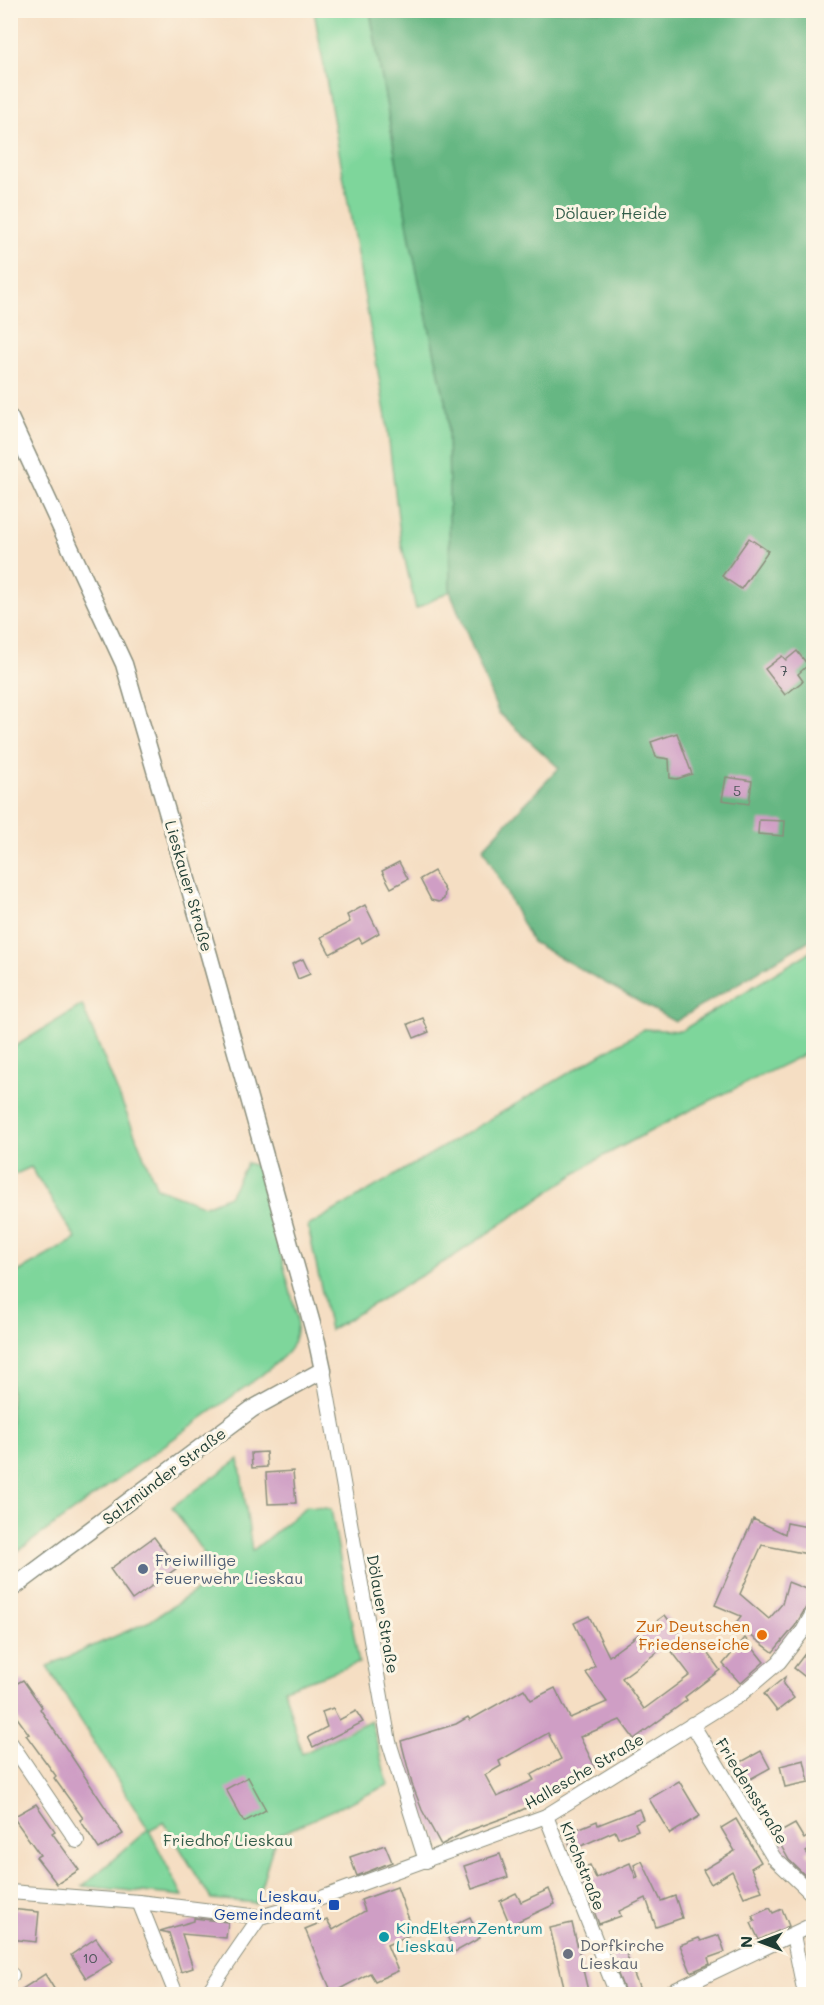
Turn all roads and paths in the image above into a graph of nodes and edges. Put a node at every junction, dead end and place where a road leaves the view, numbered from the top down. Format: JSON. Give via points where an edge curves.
{"nodes":[{"id":1,"x":10,"y":418,"type":"edge"},
{"id":2,"x":323,"y":1370,"type":"junction"},
{"id":3,"x":10,"y":1590,"type":"edge"},
{"id":4,"x":813,"y":1611,"type":"edge"},
{"id":5,"x":692,"y":1724,"type":"junction"},
{"id":6,"x":10,"y":1742,"type":"edge"},
{"id":7,"x":546,"y":1816,"type":"junction"},
{"id":8,"x":76,"y":1841,"type":"dead end"},
{"id":9,"x":426,"y":1861,"type":"junction"},
{"id":10,"x":10,"y":1892,"type":"edge"},
{"id":11,"x":813,"y":1896,"type":"edge"},
{"id":12,"x":139,"y":1902,"type":"junction"},
{"id":13,"x":260,"y":1917,"type":"junction"},
{"id":14,"x":813,"y":1924,"type":"edge"},
{"id":15,"x":793,"y":1935,"type":"junction"},
{"id":16,"x":176,"y":1995,"type":"edge"},
{"id":17,"x":207,"y":1995,"type":"edge"},
{"id":18,"x":616,"y":1995,"type":"edge"},
{"id":19,"x":667,"y":1995,"type":"edge"},
{"id":20,"x":805,"y":1995,"type":"edge"}],
"edges":[{"from":1,"to":2,"type":"street","name":"Lieskauer Straße","via":[[124,664]]},
{"from":2,"to":3,"type":"street","name":"Salzmünder Straße","via":[[252,1409]]},
{"from":2,"to":9,"type":"street","name":"Dölauer Straße","via":[[388,1742]]},
{"from":4,"to":5,"type":"street","name":"Hallesche Straße","via":[[779,1662],[740,1695]]},
{"from":5,"to":7,"type":"street","name":"Hallesche Straße"},
{"from":5,"to":11,"type":"street","name":"Friedensstraße","via":[[774,1858]]},
{"from":6,"to":8,"type":"street"},
{"from":7,"to":9,"type":"street","name":"Hallesche Straße"},
{"from":7,"to":18,"type":"street","name":"Kirchstraße"},
{"from":9,"to":13,"type":"street","name":"Hallesche Straße"},
{"from":10,"to":12,"type":"street","name":"Hallesche Straße"},
{"from":12,"to":13,"type":"street","name":"Hallesche Straße"},
{"from":12,"to":16,"type":"street"},
{"from":13,"to":17,"type":"street"},
{"from":14,"to":15,"type":"street"},
{"from":15,"to":19,"type":"street"},
{"from":15,"to":20,"type":"street"}]}
